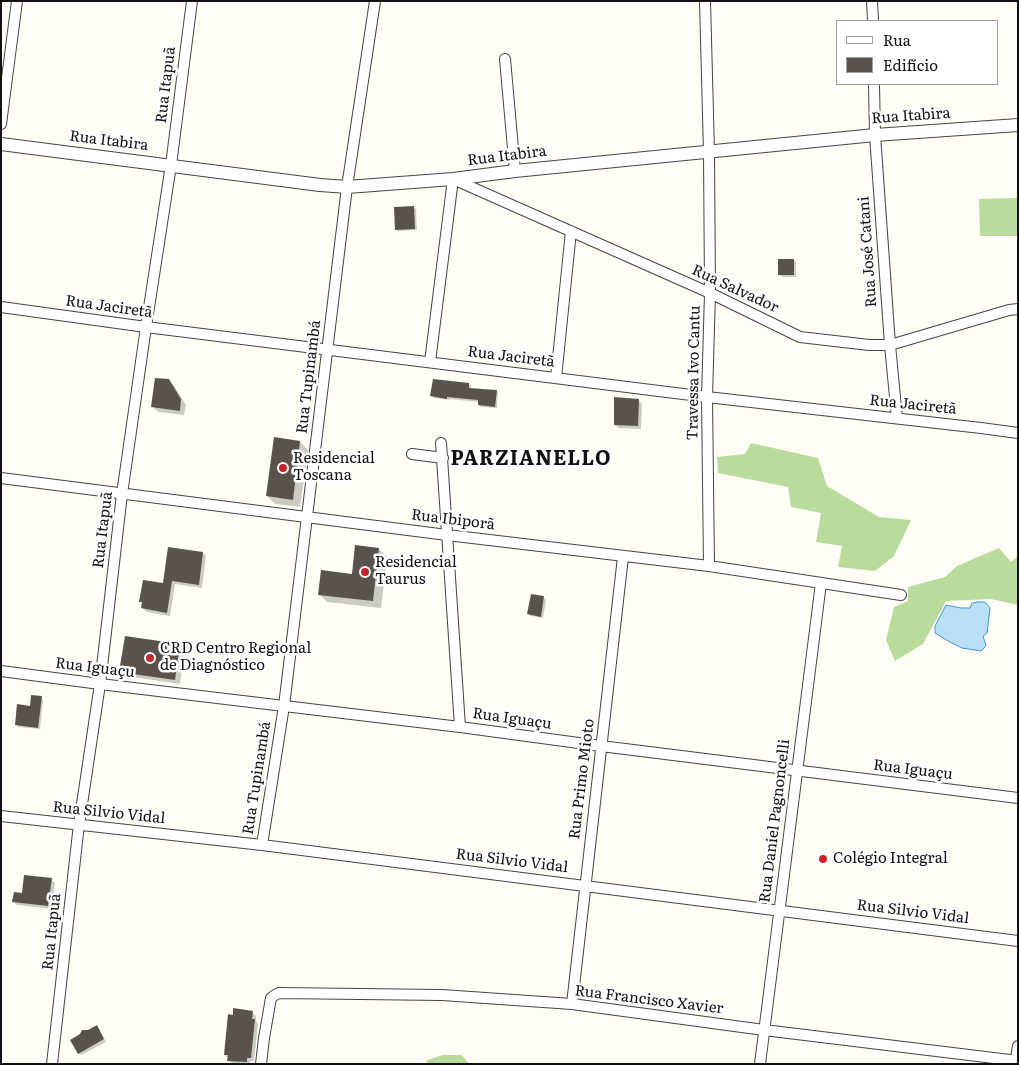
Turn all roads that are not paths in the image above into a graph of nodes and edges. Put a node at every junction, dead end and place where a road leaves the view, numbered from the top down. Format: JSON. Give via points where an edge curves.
{"nodes":[{"id":1,"x":17,"y":1,"type":"edge"},
{"id":2,"x":192,"y":1,"type":"edge"},
{"id":3,"x":375,"y":1,"type":"edge"},
{"id":4,"x":706,"y":1,"type":"edge"},
{"id":5,"x":872,"y":1,"type":"edge"},
{"id":6,"x":873,"y":20,"type":"edge"},
{"id":7,"x":505,"y":59,"type":"dead end"},
{"id":8,"x":874,"y":85,"type":"edge"},
{"id":9,"x":1,"y":124,"type":"edge"},
{"id":10,"x":1018,"y":125,"type":"edge"},
{"id":11,"x":875,"y":135,"type":"junction"},
{"id":12,"x":1,"y":144,"type":"edge"},
{"id":13,"x":709,"y":152,"type":"junction"},
{"id":14,"x":171,"y":165,"type":"junction"},
{"id":15,"x":515,"y":171,"type":"junction"},
{"id":16,"x":453,"y":179,"type":"junction"},
{"id":17,"x":347,"y":187,"type":"junction"},
{"id":18,"x":571,"y":231,"type":"junction"},
{"id":19,"x":710,"y":293,"type":"junction"},
{"id":20,"x":1,"y":307,"type":"edge"},
{"id":21,"x":1018,"y":308,"type":"edge"},
{"id":22,"x":146,"y":327,"type":"junction"},
{"id":23,"x":890,"y":345,"type":"junction"},
{"id":24,"x":328,"y":349,"type":"junction"},
{"id":25,"x":430,"y":362,"type":"junction"},
{"id":26,"x":556,"y":378,"type":"junction"},
{"id":27,"x":707,"y":397,"type":"junction"},
{"id":28,"x":897,"y":418,"type":"junction"},
{"id":29,"x":1018,"y":433,"type":"edge"},
{"id":30,"x":442,"y":443,"type":"dead end"},
{"id":31,"x":412,"y":454,"type":"dead end"},
{"id":32,"x":443,"y":458,"type":"junction"},
{"id":33,"x":1,"y":478,"type":"edge"},
{"id":34,"x":122,"y":494,"type":"junction"},
{"id":35,"x":307,"y":517,"type":"junction"},
{"id":36,"x":447,"y":535,"type":"junction"},
{"id":37,"x":623,"y":557,"type":"junction"},
{"id":38,"x":709,"y":566,"type":"junction"},
{"id":39,"x":822,"y":583,"type":"junction"},
{"id":40,"x":901,"y":595,"type":"dead end"},
{"id":41,"x":1,"y":671,"type":"edge"},
{"id":42,"x":100,"y":684,"type":"junction"},
{"id":43,"x":284,"y":706,"type":"junction"},
{"id":44,"x":460,"y":727,"type":"junction"},
{"id":45,"x":601,"y":746,"type":"junction"},
{"id":46,"x":797,"y":770,"type":"junction"},
{"id":47,"x":1018,"y":798,"type":"edge"},
{"id":48,"x":1,"y":816,"type":"edge"},
{"id":49,"x":79,"y":824,"type":"junction"},
{"id":50,"x":262,"y":845,"type":"junction"},
{"id":51,"x":585,"y":886,"type":"junction"},
{"id":52,"x":779,"y":910,"type":"junction"},
{"id":53,"x":1018,"y":941,"type":"edge"},
{"id":54,"x":572,"y":1004,"type":"junction"},
{"id":55,"x":764,"y":1030,"type":"junction"},
{"id":56,"x":1018,"y":1046,"type":"edge"},
{"id":57,"x":1016,"y":1062,"type":"edge"},
{"id":58,"x":52,"y":1064,"type":"edge"},
{"id":59,"x":260,"y":1064,"type":"edge"},
{"id":60,"x":760,"y":1064,"type":"edge"}],
"edges":[{"from":1,"to":9,"type":"street"},
{"from":2,"to":14,"type":"street","name":"Rua Itapuã"},
{"from":3,"to":17,"type":"street","name":"Rua Tupinambá"},
{"from":4,"to":13,"type":"street","name":"Travessa Ivo Cantu"},
{"from":5,"to":6,"type":"street"},
{"from":7,"to":15,"type":"street"},
{"from":8,"to":11,"type":"street","name":"Rua José Catani"},
{"from":10,"to":11,"type":"street","name":"Rua Itabira"},
{"from":11,"to":13,"type":"street","name":"Rua Itabira"},
{"from":11,"to":23,"type":"street","name":"Rua José Catani"},
{"from":12,"to":14,"type":"street","name":"Rua Itabira"},
{"from":13,"to":15,"type":"street","name":"Rua Itabira"},
{"from":13,"to":19,"type":"street","name":"Travessa Ivo Cantu"},
{"from":14,"to":17,"type":"street","name":"Rua Itabira"},
{"from":14,"to":22,"type":"street","name":"Rua Itapuã"},
{"from":15,"to":16,"type":"street","name":"Rua Itabira"},
{"from":16,"to":17,"type":"street","name":"Rua Itabira"},
{"from":16,"to":18,"type":"street","name":"Rua Salvador"},
{"from":16,"to":25,"type":"street"},
{"from":17,"to":24,"type":"street","name":"Rua Tupinambá"},
{"from":18,"to":19,"type":"street","name":"Rua Salvador"},
{"from":18,"to":26,"type":"street"},
{"from":19,"to":23,"type":"street","name":"Rua Salvador","via":[[800,336]]},
{"from":19,"to":27,"type":"street","name":"Travessa Ivo Cantu"},
{"from":20,"to":22,"type":"street","name":"Rua Jaciretã"},
{"from":21,"to":23,"type":"street","name":"Rua Salvador"},
{"from":22,"to":24,"type":"street","name":"Rua Jaciretã"},
{"from":22,"to":34,"type":"street","name":"Rua Itapuã"},
{"from":23,"to":28,"type":"street","name":"Rua José Catani"},
{"from":24,"to":25,"type":"street","name":"Rua Jaciretã"},
{"from":24,"to":35,"type":"street","name":"Rua Tupinambá"},
{"from":25,"to":26,"type":"street","name":"Rua Jaciretã"},
{"from":26,"to":27,"type":"street","name":"Rua Jaciretã"},
{"from":27,"to":28,"type":"street","name":"Rua Jaciretã"},
{"from":27,"to":38,"type":"street","name":"Travessa Ivo Cantu"},
{"from":28,"to":29,"type":"street","name":"Rua Jaciretã"},
{"from":30,"to":32,"type":"street"},
{"from":31,"to":32,"type":"street"},
{"from":32,"to":36,"type":"street"},
{"from":33,"to":34,"type":"street","name":"Rua Ibiporã"},
{"from":34,"to":35,"type":"street","name":"Rua Ibiporã"},
{"from":34,"to":42,"type":"street","name":"Rua Itapuã"},
{"from":35,"to":36,"type":"street","name":"Rua Ibiporã"},
{"from":35,"to":43,"type":"street","name":"Rua Tupinambá"},
{"from":36,"to":37,"type":"street","name":"Rua Ibiporã"},
{"from":36,"to":44,"type":"street"},
{"from":37,"to":38,"type":"street","name":"Rua Ibiporã"},
{"from":37,"to":45,"type":"street","name":"Rua Primo Mioto"},
{"from":38,"to":39,"type":"street","name":"Rua Ibiporã"},
{"from":39,"to":40,"type":"street","name":"Rua Ibiporã"},
{"from":39,"to":46,"type":"street","name":"Rua Daniel Pagnoncelli"},
{"from":41,"to":42,"type":"street","name":"Rua Iguaçu"},
{"from":42,"to":43,"type":"street","name":"Rua Iguaçu"},
{"from":42,"to":49,"type":"street","name":"Rua Itapuã"},
{"from":43,"to":44,"type":"street","name":"Rua Iguaçu"},
{"from":43,"to":50,"type":"street","name":"Rua Tupinambá"},
{"from":44,"to":45,"type":"street","name":"Rua Iguaçu"},
{"from":45,"to":46,"type":"street","name":"Rua Iguaçu"},
{"from":45,"to":51,"type":"street","name":"Rua Primo Mioto"},
{"from":46,"to":47,"type":"street","name":"Rua Iguaçu"},
{"from":46,"to":52,"type":"street","name":"Rua Daniel Pagnoncelli"},
{"from":48,"to":49,"type":"street","name":"Rua Silvio Vidal"},
{"from":49,"to":50,"type":"street","name":"Rua Silvio Vidal"},
{"from":49,"to":58,"type":"street","name":"Rua Itapuã"},
{"from":50,"to":51,"type":"street","name":"Rua Silvio Vidal"},
{"from":51,"to":52,"type":"street","name":"Rua Silvio Vidal"},
{"from":51,"to":54,"type":"street","name":"Rua Primo Mioto"},
{"from":52,"to":53,"type":"street","name":"Rua Silvio Vidal"},
{"from":52,"to":55,"type":"street","name":"Rua Daniel Pagnoncelli"},
{"from":54,"to":55,"type":"street","name":"Rua Francisco Xavier"},
{"from":54,"to":59,"type":"street","name":"Rua Francisco Xavier","via":[[442,995],[279,993],[271,998]]},
{"from":55,"to":57,"type":"street","name":"Rua Francisco Xavier"},
{"from":55,"to":60,"type":"street","name":"Rua Daniel Pagnoncelli"},
{"from":56,"to":57,"type":"street"}]}
